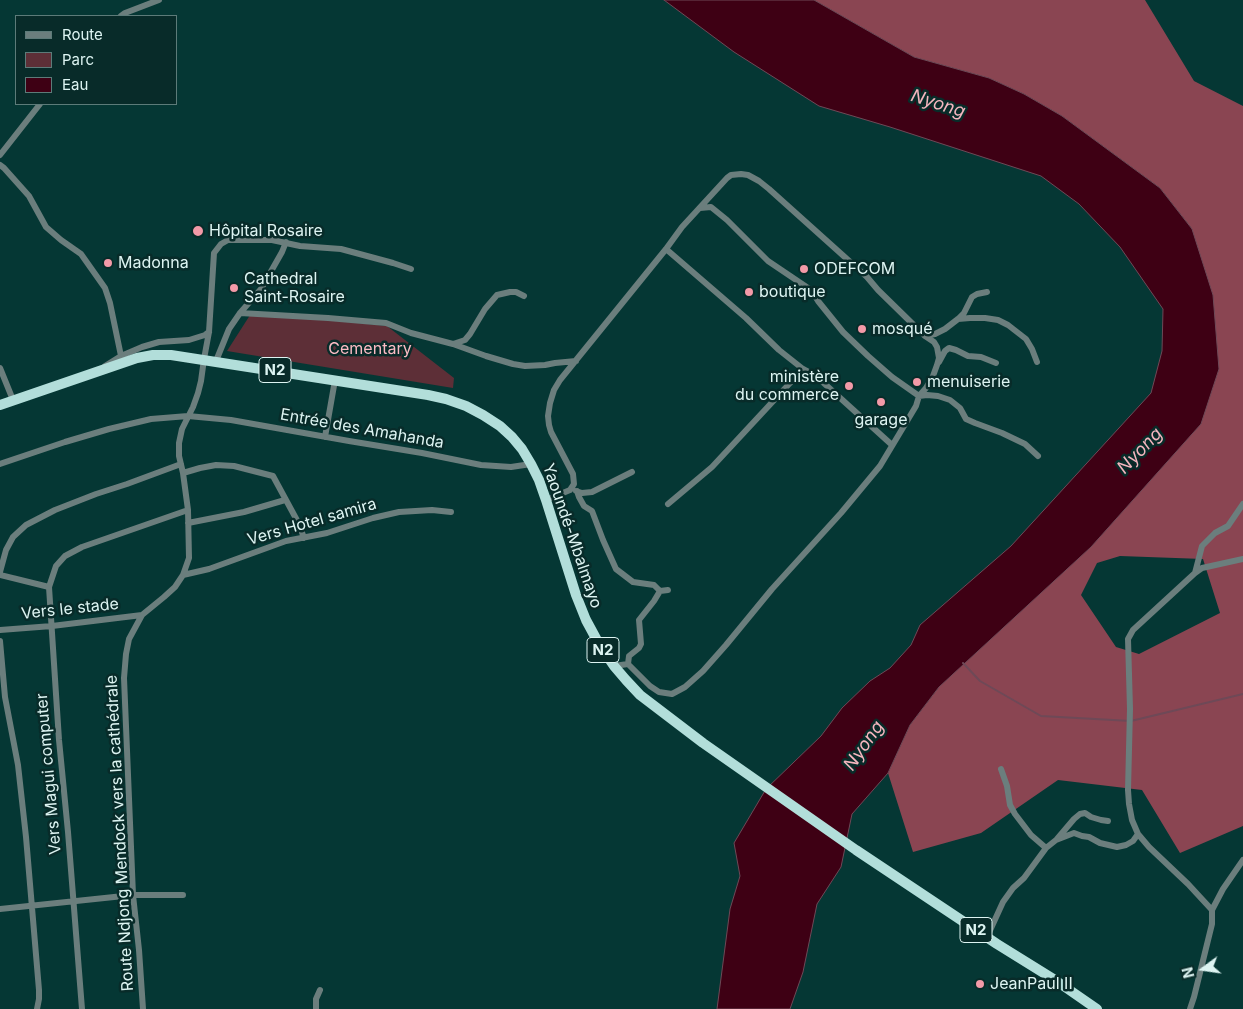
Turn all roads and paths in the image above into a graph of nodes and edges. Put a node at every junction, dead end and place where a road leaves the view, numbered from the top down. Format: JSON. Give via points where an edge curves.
{"nodes":[{"id":1,"x":159,"y":0,"type":"edge"},
{"id":2,"x":122,"y":15,"type":"edge"},
{"id":3,"x":39,"y":105,"type":"edge"},
{"id":4,"x":0,"y":155,"type":"edge"},
{"id":5,"x":0,"y":165,"type":"edge"},
{"id":6,"x":700,"y":208,"type":"junction"},
{"id":7,"x":286,"y":242,"type":"junction"},
{"id":8,"x":666,"y":249,"type":"junction"},
{"id":9,"x":411,"y":269,"type":"dead end"},
{"id":10,"x":987,"y":292,"type":"dead end"},
{"id":11,"x":524,"y":296,"type":"dead end"},
{"id":12,"x":240,"y":313,"type":"junction"},
{"id":13,"x":958,"y":319,"type":"junction"},
{"id":14,"x":209,"y":332,"type":"junction"},
{"id":15,"x":924,"y":336,"type":"junction"},
{"id":16,"x":453,"y":344,"type":"junction"},
{"id":17,"x":120,"y":356,"type":"junction"},
{"id":18,"x":204,"y":359,"type":"junction"},
{"id":19,"x":216,"y":361,"type":"junction"},
{"id":20,"x":576,"y":361,"type":"junction"},
{"id":21,"x":1037,"y":362,"type":"dead end"},
{"id":22,"x":996,"y":363,"type":"dead end"},
{"id":23,"x":937,"y":365,"type":"junction"},
{"id":24,"x":0,"y":368,"type":"edge"},
{"id":25,"x":804,"y":369,"type":"junction"},
{"id":26,"x":96,"y":372,"type":"junction"},
{"id":27,"x":335,"y":380,"type":"junction"},
{"id":28,"x":919,"y":396,"type":"junction"},
{"id":29,"x":13,"y":400,"type":"junction"},
{"id":30,"x":0,"y":405,"type":"edge"},
{"id":31,"x":188,"y":416,"type":"junction"},
{"id":32,"x":325,"y":437,"type":"junction"},
{"id":33,"x":892,"y":445,"type":"junction"},
{"id":34,"x":1038,"y":456,"type":"dead end"},
{"id":35,"x":0,"y":464,"type":"edge"},
{"id":36,"x":181,"y":464,"type":"junction"},
{"id":37,"x":531,"y":464,"type":"junction"},
{"id":38,"x":632,"y":472,"type":"dead end"},
{"id":39,"x":183,"y":473,"type":"junction"},
{"id":40,"x":574,"y":491,"type":"junction"},
{"id":41,"x":285,"y":500,"type":"junction"},
{"id":42,"x":546,"y":500,"type":"junction"},
{"id":43,"x":668,"y":504,"type":"dead end"},
{"id":44,"x":1243,"y":504,"type":"edge"},
{"id":45,"x":188,"y":510,"type":"junction"},
{"id":46,"x":451,"y":512,"type":"dead end"},
{"id":47,"x":188,"y":522,"type":"junction"},
{"id":48,"x":304,"y":538,"type":"junction"},
{"id":49,"x":1243,"y":559,"type":"edge"},
{"id":50,"x":0,"y":572,"type":"edge"},
{"id":51,"x":1195,"y":573,"type":"junction"},
{"id":52,"x":0,"y":575,"type":"edge"},
{"id":53,"x":183,"y":575,"type":"junction"},
{"id":54,"x":49,"y":587,"type":"junction"},
{"id":55,"x":668,"y":590,"type":"dead end"},
{"id":56,"x":660,"y":591,"type":"junction"},
{"id":57,"x":142,"y":615,"type":"junction"},
{"id":58,"x":52,"y":626,"type":"junction"},
{"id":59,"x":0,"y":630,"type":"edge"},
{"id":60,"x":0,"y":641,"type":"edge"},
{"id":61,"x":628,"y":664,"type":"junction"},
{"id":62,"x":614,"y":666,"type":"junction"},
{"id":63,"x":1001,"y":769,"type":"dead end"},
{"id":64,"x":1108,"y":821,"type":"dead end"},
{"id":65,"x":1138,"y":834,"type":"junction"},
{"id":66,"x":1056,"y":840,"type":"junction"},
{"id":67,"x":1046,"y":848,"type":"junction"},
{"id":68,"x":1243,"y":860,"type":"edge"},
{"id":69,"x":133,"y":894,"type":"junction"},
{"id":70,"x":183,"y":895,"type":"dead end"},
{"id":71,"x":74,"y":902,"type":"junction"},
{"id":72,"x":32,"y":906,"type":"junction"},
{"id":73,"x":0,"y":909,"type":"edge"},
{"id":74,"x":1212,"y":910,"type":"junction"},
{"id":75,"x":987,"y":938,"type":"junction"},
{"id":76,"x":320,"y":990,"type":"dead end"},
{"id":77,"x":37,"y":1009,"type":"edge"},
{"id":78,"x":82,"y":1009,"type":"edge"},
{"id":79,"x":143,"y":1009,"type":"edge"},
{"id":80,"x":316,"y":1009,"type":"edge"},
{"id":81,"x":1097,"y":1009,"type":"edge"},
{"id":82,"x":1190,"y":1009,"type":"edge"}],
"edges":[{"from":1,"to":2,"type":"street"},
{"from":3,"to":4,"type":"street"},
{"from":5,"to":17,"type":"street","via":[[29,196],[46,227],[81,254],[105,288]]},
{"from":6,"to":8,"type":"street"},
{"from":6,"to":15,"type":"street","via":[[727,178],[741,174],[753,178],[827,240]]},
{"from":6,"to":28,"type":"street","via":[[711,207],[768,260],[810,290],[843,332]]},
{"from":7,"to":9,"type":"street","name":"Route Ndjong Mendock vers la cathédrale","via":[[341,249]]},
{"from":7,"to":12,"type":"street","via":[[261,289]]},
{"from":7,"to":14,"type":"street","name":"Route Ndjong Mendock vers la cathédrale","via":[[238,239],[221,244],[214,253]]},
{"from":8,"to":20,"type":"street"},
{"from":8,"to":25,"type":"street"},
{"from":10,"to":13,"type":"street","via":[[972,297]]},
{"from":11,"to":16,"type":"street","via":[[516,292],[497,294],[465,340]]},
{"from":12,"to":16,"type":"street","via":[[386,323]]},
{"from":12,"to":19,"type":"street","via":[[229,329]]},
{"from":13,"to":15,"type":"street","via":[[935,334]]},
{"from":13,"to":21,"type":"street","via":[[985,318],[1008,325],[1026,339]]},
{"from":14,"to":17,"type":"street","via":[[189,340],[158,342]]},
{"from":14,"to":18,"type":"street","name":"Route Ndjong Mendock vers la cathédrale"},
{"from":15,"to":23,"type":"street","via":[[937,347]]},
{"from":16,"to":20,"type":"street","via":[[525,366]]},
{"from":17,"to":26,"type":"street"},
{"from":18,"to":19,"type":"highway","name":"Yaoundé-Mbalmayo","number":"N2"},
{"from":18,"to":26,"type":"highway","name":"Yaoundé-Mbalmayo","number":"N2","via":[[153,355]]},
{"from":18,"to":31,"type":"street","name":"Route Ndjong Mendock vers la cathédrale","via":[[198,393]]},
{"from":19,"to":27,"type":"highway","name":"Yaoundé-Mbalmayo","number":"N2"},
{"from":20,"to":40,"type":"street","via":[[554,390],[548,416],[551,432],[573,474]]},
{"from":22,"to":23,"type":"street","via":[[949,348]]},
{"from":23,"to":28,"type":"street"},
{"from":24,"to":29,"type":"street"},
{"from":25,"to":33,"type":"street","via":[[816,376]]},
{"from":25,"to":43,"type":"street","via":[[712,467]]},
{"from":26,"to":29,"type":"highway","name":"Yaoundé-Mbalmayo","number":"N2"},
{"from":27,"to":32,"type":"street"},
{"from":27,"to":37,"type":"highway","name":"Yaoundé-Mbalmayo","number":"N2","via":[[428,395],[466,406],[500,426],[522,449]]},
{"from":28,"to":33,"type":"street"},
{"from":28,"to":34,"type":"street","via":[[950,400],[966,419],[1025,444]]},
{"from":29,"to":30,"type":"highway","name":"Yaoundé-Mbalmayo","number":"N2"},
{"from":31,"to":32,"type":"street","name":"Entrée des Amahanda","via":[[231,420]]},
{"from":31,"to":35,"type":"street","name":"Entrée des Amahanda","via":[[151,419],[109,429]]},
{"from":31,"to":36,"type":"street","name":"Route Ndjong Mendock vers la cathédrale","via":[[179,443]]},
{"from":32,"to":37,"type":"street","name":"Entrée des Amahanda","via":[[481,465]]},
{"from":33,"to":61,"type":"street","via":[[880,466],[841,512],[709,664],[685,687],[672,694],[659,692]]},
{"from":36,"to":39,"type":"street","name":"Route Ndjong Mendock vers la cathédrale"},
{"from":36,"to":50,"type":"street","via":[[88,497],[26,525],[12,537]]},
{"from":37,"to":42,"type":"highway","name":"Yaoundé-Mbalmayo","number":"N2"},
{"from":38,"to":40,"type":"street","via":[[592,492]]},
{"from":39,"to":41,"type":"street","via":[[216,465],[268,474],[273,476]]},
{"from":39,"to":45,"type":"street","name":"Route Ndjong Mendock vers la cathédrale"},
{"from":40,"to":42,"type":"street"},
{"from":40,"to":56,"type":"street","via":[[584,506],[592,511],[616,569],[633,582],[654,585]]},
{"from":41,"to":47,"type":"street","via":[[244,512]]},
{"from":41,"to":48,"type":"street"},
{"from":42,"to":62,"type":"highway","name":"Yaoundé-Mbalmayo","number":"N2","via":[[586,620]]},
{"from":44,"to":51,"type":"street","via":[[1228,526],[1202,546]]},
{"from":45,"to":47,"type":"street","name":"Route Ndjong Mendock vers la cathédrale"},
{"from":45,"to":54,"type":"street","via":[[65,556],[56,566]]},
{"from":46,"to":48,"type":"street","name":"Vers Hotel samira","via":[[399,512]]},
{"from":47,"to":53,"type":"street","name":"Route Ndjong Mendock vers la cathédrale","via":[[189,558]]},
{"from":48,"to":53,"type":"street","name":"Vers Hotel samira"},
{"from":49,"to":51,"type":"street","via":[[1202,568]]},
{"from":51,"to":65,"type":"street","via":[[1132,630],[1128,639],[1128,790],[1132,820]]},
{"from":52,"to":54,"type":"street"},
{"from":53,"to":57,"type":"street","name":"Route Ndjong Mendock vers la cathédrale","via":[[175,587]]},
{"from":54,"to":58,"type":"street","name":"Vers Magui computer"},
{"from":55,"to":56,"type":"street"},
{"from":56,"to":61,"type":"street","via":[[639,620],[641,644],[629,656]]},
{"from":57,"to":58,"type":"street","name":"Vers le stade"},
{"from":57,"to":69,"type":"street","name":"Route Ndjong Mendock vers la cathédrale","via":[[127,645],[124,678]]},
{"from":58,"to":59,"type":"street","name":"Vers le stade"},
{"from":58,"to":71,"type":"street","name":"Vers Magui computer"},
{"from":60,"to":72,"type":"street","via":[[5,697],[18,765]]},
{"from":61,"to":62,"type":"street"},
{"from":62,"to":75,"type":"highway","name":"Yaoundé-Mbalmayo","number":"N2","via":[[640,695],[703,743]]},
{"from":63,"to":67,"type":"street","via":[[1015,814]]},
{"from":64,"to":66,"type":"street","via":[[1080,814]]},
{"from":65,"to":66,"type":"street","via":[[1133,841],[1117,847],[1074,833]]},
{"from":65,"to":74,"type":"street"},
{"from":66,"to":67,"type":"street"},
{"from":67,"to":75,"type":"street","via":[[1003,902]]},
{"from":68,"to":74,"type":"street"},
{"from":69,"to":70,"type":"street"},
{"from":69,"to":71,"type":"street"},
{"from":69,"to":79,"type":"street","name":"Route Ndjong Mendock vers la cathédrale"},
{"from":71,"to":72,"type":"street"},
{"from":71,"to":78,"type":"street","name":"Vers Magui computer"},
{"from":72,"to":73,"type":"street"},
{"from":72,"to":77,"type":"street","via":[[39,990]]},
{"from":74,"to":82,"type":"street","via":[[1212,924]]},
{"from":75,"to":81,"type":"highway","number":"N2"},
{"from":76,"to":80,"type":"street"}]}
